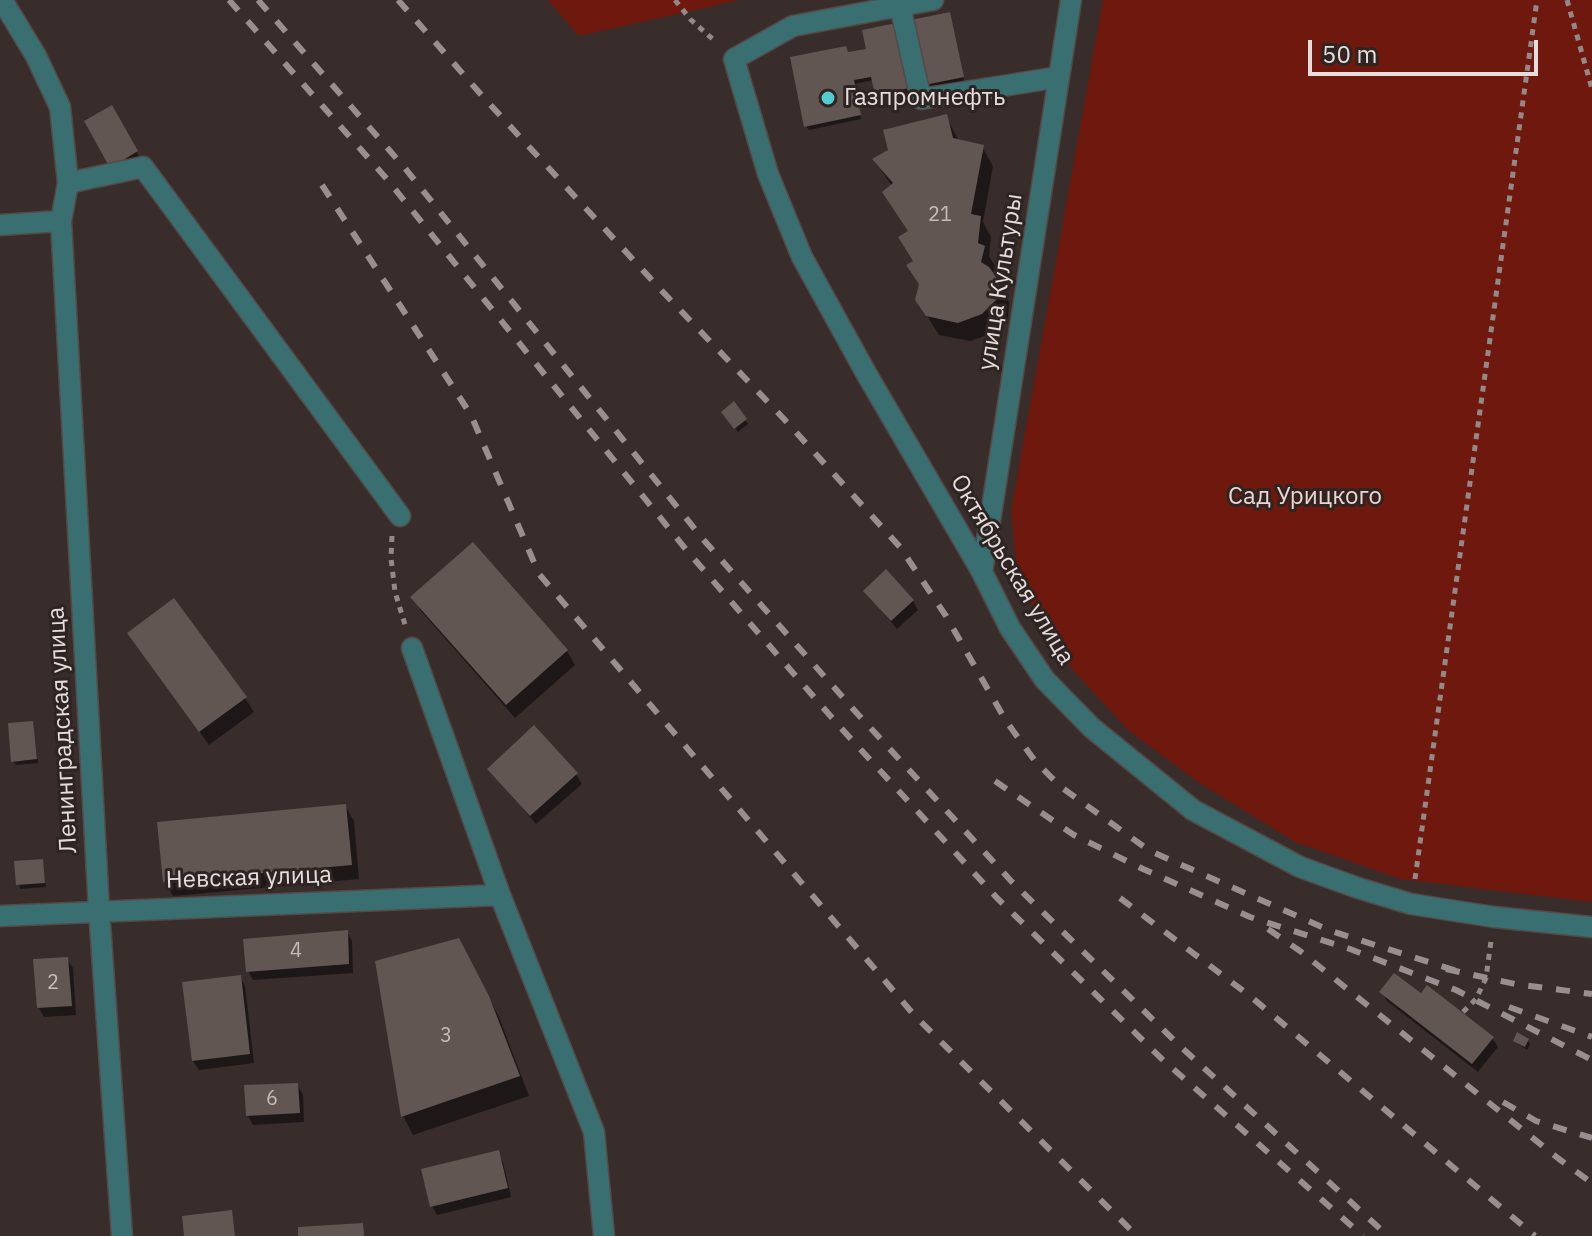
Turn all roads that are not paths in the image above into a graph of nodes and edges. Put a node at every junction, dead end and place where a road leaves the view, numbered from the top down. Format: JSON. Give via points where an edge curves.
{"nodes":[{"id":1,"x":2,"y":0,"type":"edge"},
{"id":2,"x":933,"y":0,"type":"edge"},
{"id":3,"x":1071,"y":0,"type":"edge"},
{"id":4,"x":900,"y":6,"type":"junction"},
{"id":5,"x":1059,"y":77,"type":"junction"},
{"id":6,"x":68,"y":183,"type":"junction"},
{"id":7,"x":61,"y":221,"type":"junction"},
{"id":8,"x":0,"y":225,"type":"edge"},
{"id":9,"x":400,"y":516,"type":"road end"},
{"id":10,"x":982,"y":572,"type":"junction"},
{"id":11,"x":412,"y":648,"type":"road end"},
{"id":12,"x":500,"y":895,"type":"junction"},
{"id":13,"x":99,"y":910,"type":"junction"},
{"id":14,"x":0,"y":916,"type":"edge"},
{"id":15,"x":1592,"y":927,"type":"edge"},
{"id":16,"x":122,"y":1236,"type":"edge"},
{"id":17,"x":604,"y":1236,"type":"edge"}],
"edges":[{"from":1,"to":6,"type":"street","name":"Ленинградская улица","via":[[60,107]]},
{"from":2,"to":4,"type":"street"},
{"from":3,"to":5,"type":"street","name":"улица Культуры"},
{"from":4,"to":5,"type":"street","via":[[921,99]]},
{"from":4,"to":10,"type":"street","name":"Октябрьская улица","via":[[793,26],[734,59],[768,174],[802,257]]},
{"from":5,"to":10,"type":"street","name":"улица Культуры"},
{"from":6,"to":7,"type":"street","name":"Ленинградская улица"},
{"from":6,"to":9,"type":"street","via":[[143,167]]},
{"from":7,"to":8,"type":"street"},
{"from":7,"to":13,"type":"street","name":"Ленинградская улица"},
{"from":10,"to":15,"type":"street","name":"Октябрьская улица","via":[[1010,628],[1045,680],[1140,769],[1239,837],[1300,867],[1411,904]]},
{"from":11,"to":12,"type":"street"},
{"from":12,"to":13,"type":"street","name":"Невская улица"},
{"from":12,"to":17,"type":"street","via":[[594,1132]]},
{"from":13,"to":14,"type":"street","name":"Невская улица"},
{"from":13,"to":16,"type":"street","name":"Ленинградская улица"}]}
